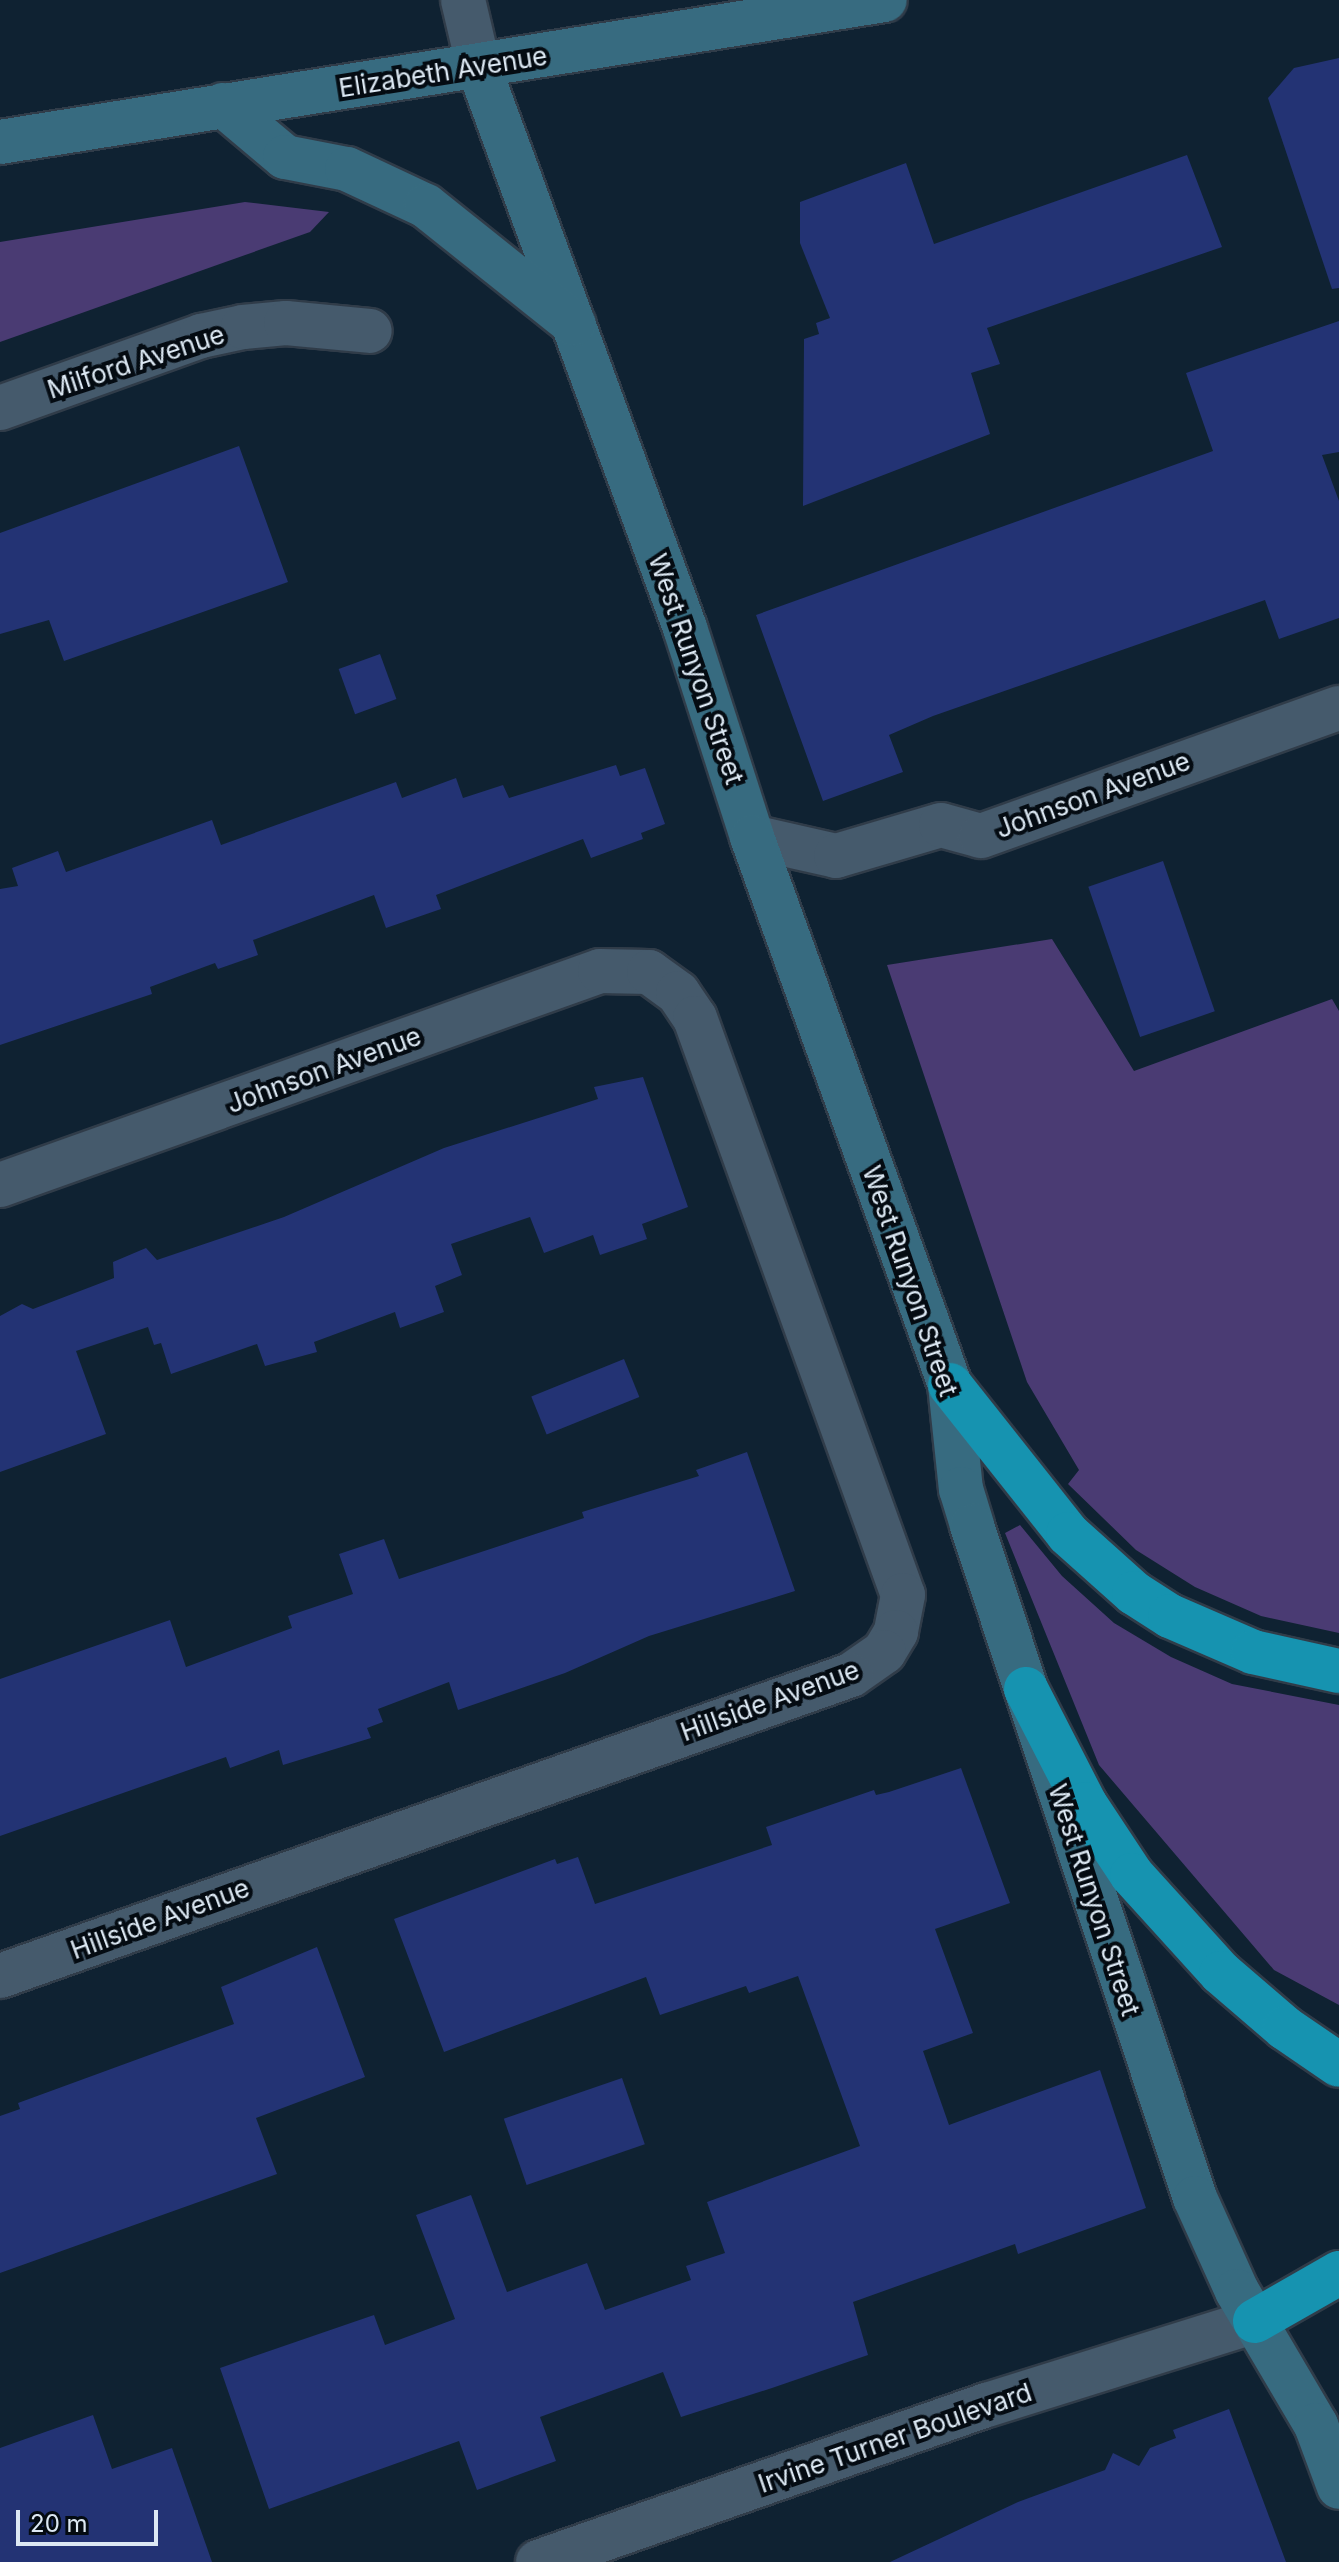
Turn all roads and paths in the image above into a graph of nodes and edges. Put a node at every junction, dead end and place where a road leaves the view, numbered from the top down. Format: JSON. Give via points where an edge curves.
{"nodes":[{"id":1,"x":463,"y":0,"type":"edge"},
{"id":2,"x":885,"y":0,"type":"edge"},
{"id":3,"x":479,"y":68,"type":"junction"},
{"id":4,"x":223,"y":105,"type":"junction"},
{"id":5,"x":0,"y":142,"type":"edge"},
{"id":6,"x":574,"y":324,"type":"junction"},
{"id":7,"x":370,"y":331,"type":"dead end"},
{"id":8,"x":0,"y":408,"type":"edge"},
{"id":9,"x":1339,"y":708,"type":"edge"},
{"id":10,"x":752,"y":837,"type":"junction"},
{"id":11,"x":649,"y":972,"type":"joint"},
{"id":12,"x":0,"y":1185,"type":"edge"},
{"id":13,"x":950,"y":1385,"type":"junction"},
{"id":14,"x":1339,"y":1671,"type":"edge"},
{"id":15,"x":1026,"y":1689,"type":"junction"},
{"id":16,"x":0,"y":1976,"type":"edge"},
{"id":17,"x":1339,"y":2065,"type":"edge"},
{"id":18,"x":1339,"y":2273,"type":"edge"},
{"id":19,"x":1255,"y":2321,"type":"junction"},
{"id":20,"x":1339,"y":2487,"type":"edge"},
{"id":21,"x":538,"y":2562,"type":"edge"}],
"edges":[{"from":1,"to":3,"type":"street"},
{"from":2,"to":3,"type":"main road","name":"Elizabeth Avenue"},
{"from":3,"to":4,"type":"main road","name":"Elizabeth Avenue"},
{"from":3,"to":6,"type":"main road","name":"West Runyon Street"},
{"from":4,"to":5,"type":"main road","name":"Elizabeth Avenue"},
{"from":4,"to":6,"type":"main road","via":[[285,157],[347,169],[426,206]]},
{"from":6,"to":10,"type":"main road","name":"West Runyon Street","via":[[685,628]]},
{"from":7,"to":8,"type":"street","name":"Milford Avenue","via":[[286,323],[243,327],[201,336]]},
{"from":9,"to":10,"type":"street","name":"Johnson Avenue","via":[[981,836],[941,825],[836,856]]},
{"from":10,"to":13,"type":"main road","name":"West Runyon Street"},
{"from":11,"to":12,"type":"street","name":"Johnson Avenue","via":[[600,971]]},
{"from":11,"to":16,"type":"street","name":"Hillside Avenue","via":[[678,993],[695,1018],[899,1575],[902,1609],[884,1652],[851,1675]]},
{"from":13,"to":14,"type":"highway","via":[[1068,1534],[1134,1593],[1170,1616],[1253,1652]]},
{"from":13,"to":15,"type":"main road","name":"West Runyon Street","via":[[961,1489]]},
{"from":15,"to":17,"type":"highway","via":[[1085,1804],[1132,1875],[1221,1973],[1285,2028]]},
{"from":15,"to":19,"type":"main road","name":"West Runyon Street","via":[[1195,2198]]},
{"from":18,"to":19,"type":"highway"},
{"from":19,"to":20,"type":"main road","name":"West Runyon Street","via":[[1316,2425]]},
{"from":19,"to":21,"type":"street","name":"Irvine Turner Boulevard","via":[[969,2411]]}]}
